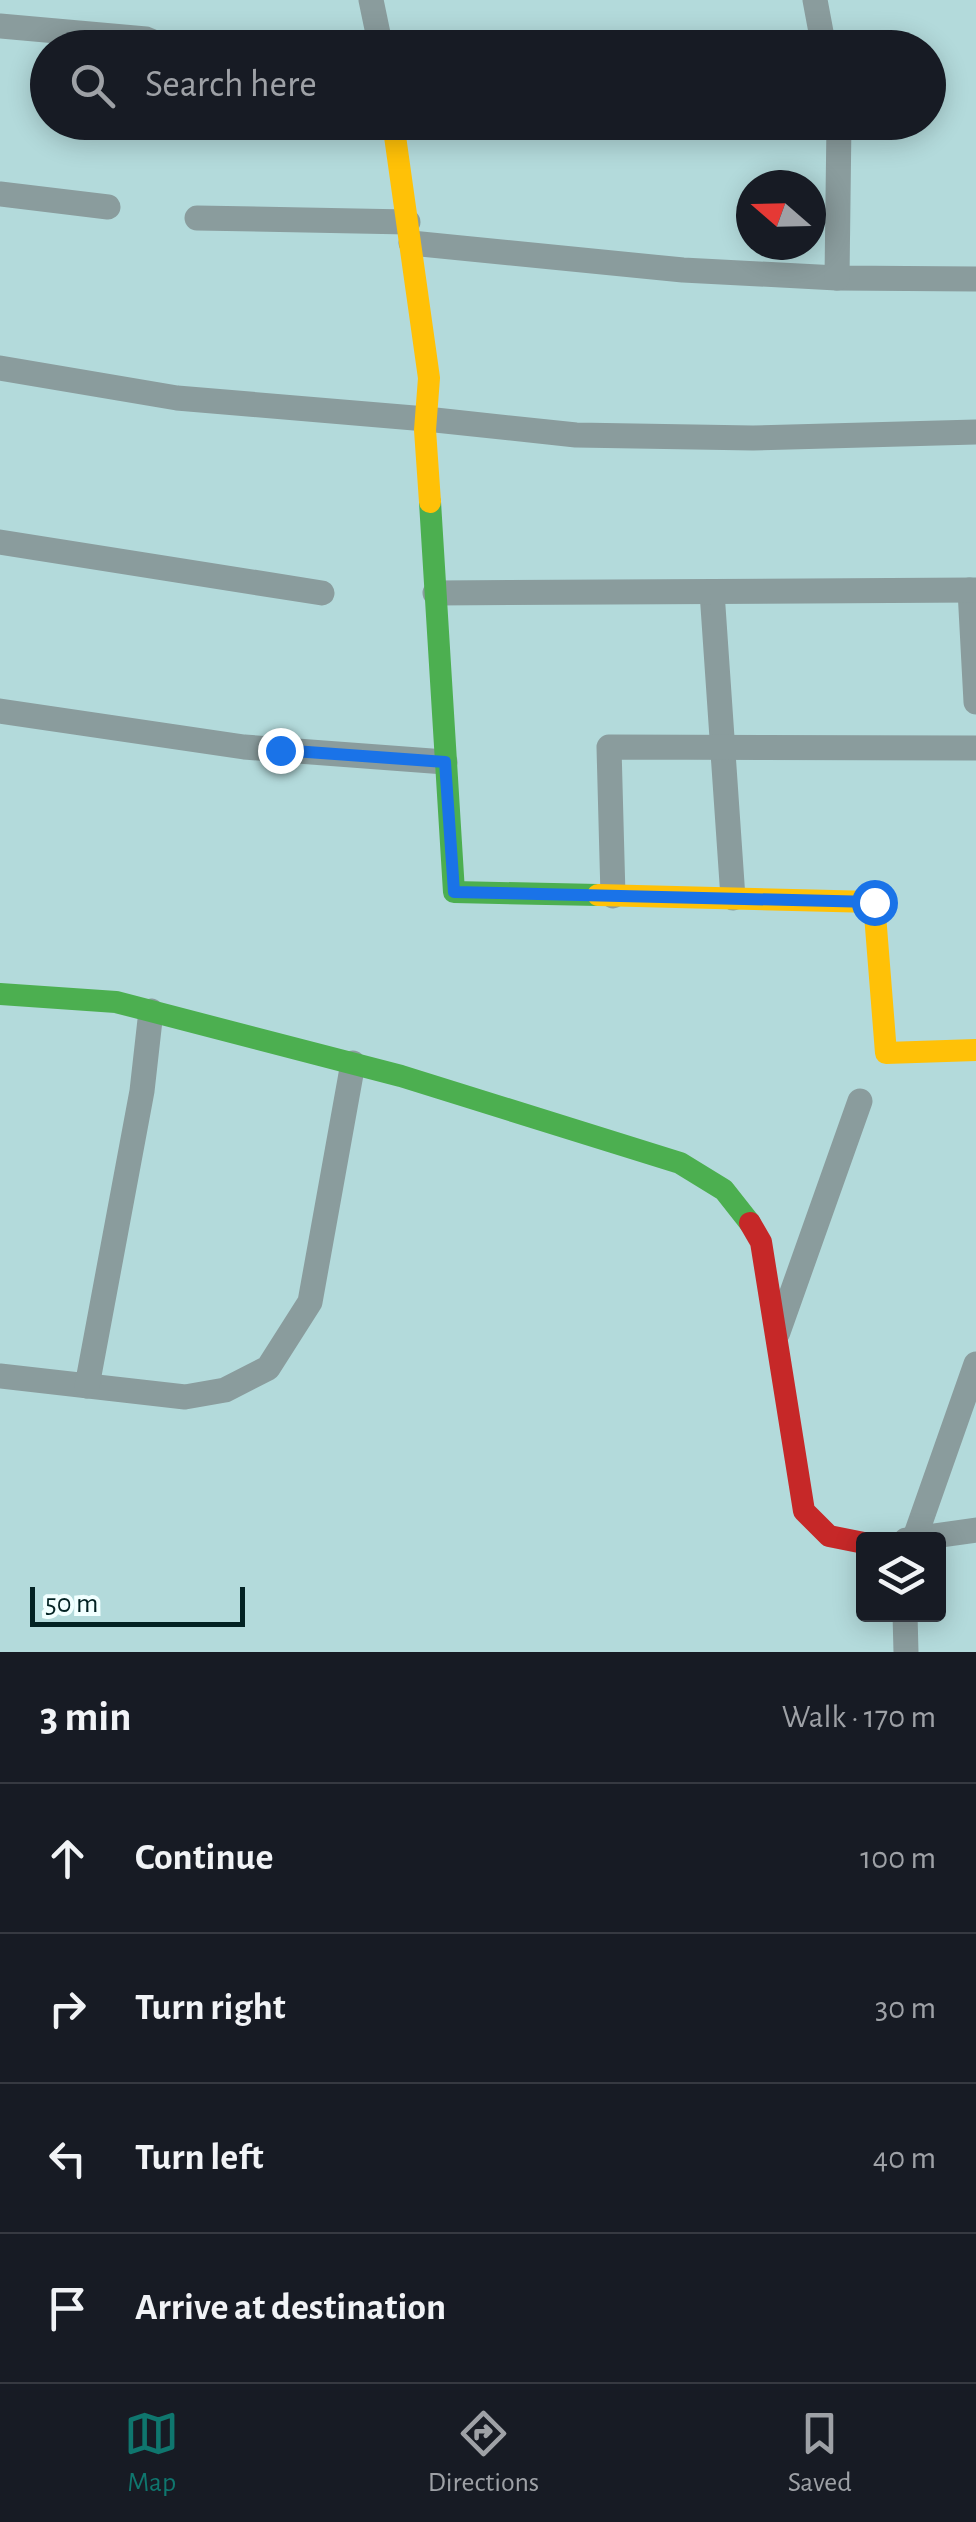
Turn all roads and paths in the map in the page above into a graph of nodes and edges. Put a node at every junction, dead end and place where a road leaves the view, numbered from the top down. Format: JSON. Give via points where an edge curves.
{"nodes":[{"id":1,"x":371,"y":0,"type":"edge"},
{"id":2,"x":815,"y":0,"type":"edge"},
{"id":3,"x":0,"y":26,"type":"edge"},
{"id":4,"x":42,"y":30,"type":"edge"},
{"id":5,"x":377,"y":30,"type":"edge"},
{"id":6,"x":821,"y":30,"type":"edge"},
{"id":7,"x":396,"y":140,"type":"edge"},
{"id":8,"x":839,"y":140,"type":"edge"},
{"id":9,"x":0,"y":194,"type":"edge"},
{"id":10,"x":108,"y":206,"type":"dead end"},
{"id":11,"x":197,"y":218,"type":"dead end"},
{"id":12,"x":409,"y":233,"type":"junction"},
{"id":13,"x":837,"y":278,"type":"junction"},
{"id":14,"x":976,"y":279,"type":"edge"},
{"id":15,"x":0,"y":368,"type":"edge"},
{"id":16,"x":426,"y":419,"type":"junction"},
{"id":17,"x":976,"y":432,"type":"edge"},
{"id":18,"x":0,"y":542,"type":"edge"},
{"id":19,"x":973,"y":590,"type":"edge"},
{"id":20,"x":435,"y":592,"type":"junction"},
{"id":21,"x":712,"y":592,"type":"junction"},
{"id":22,"x":322,"y":593,"type":"dead end"},
{"id":23,"x":976,"y":702,"type":"edge"},
{"id":24,"x":0,"y":710,"type":"edge"},
{"id":25,"x":725,"y":748,"type":"junction"},
{"id":26,"x":976,"y":748,"type":"edge"},
{"id":27,"x":445,"y":762,"type":"junction"},
{"id":28,"x":613,"y":896,"type":"junction"},
{"id":29,"x":733,"y":898,"type":"junction"},
{"id":30,"x":0,"y":994,"type":"edge"},
{"id":31,"x":151,"y":1011,"type":"junction"},
{"id":32,"x":976,"y":1050,"type":"edge"},
{"id":33,"x":353,"y":1063,"type":"junction"},
{"id":34,"x":860,"y":1101,"type":"dead end"},
{"id":35,"x":776,"y":1337,"type":"junction"},
{"id":36,"x":976,"y":1364,"type":"edge"},
{"id":37,"x":0,"y":1376,"type":"edge"},
{"id":38,"x":87,"y":1386,"type":"junction"},
{"id":39,"x":976,"y":1530,"type":"edge"},
{"id":40,"x":916,"y":1532,"type":"edge"},
{"id":41,"x":946,"y":1534,"type":"edge"},
{"id":42,"x":856,"y":1543,"type":"edge"},
{"id":43,"x":905,"y":1622,"type":"edge"},
{"id":44,"x":906,"y":1652,"type":"edge"}],
"edges":[{"from":1,"to":5,"type":"street"},
{"from":2,"to":6,"type":"street"},
{"from":3,"to":4,"type":"street"},
{"from":7,"to":12,"type":"street"},
{"from":8,"to":13,"type":"street"},
{"from":9,"to":10,"type":"street"},
{"from":11,"to":12,"type":"street"},
{"from":12,"to":13,"type":"street","via":[[683,270]]},
{"from":12,"to":16,"type":"street","via":[[429,378]]},
{"from":13,"to":14,"type":"street"},
{"from":15,"to":16,"type":"street","via":[[178,398]]},
{"from":16,"to":17,"type":"street","via":[[576,435]]},
{"from":16,"to":20,"type":"street"},
{"from":18,"to":22,"type":"street"},
{"from":19,"to":21,"type":"street"},
{"from":19,"to":23,"type":"street"},
{"from":20,"to":21,"type":"street"},
{"from":20,"to":27,"type":"street"},
{"from":21,"to":25,"type":"street"},
{"from":24,"to":27,"type":"street","via":[[244,747]]},
{"from":25,"to":26,"type":"street"},
{"from":25,"to":28,"type":"street","via":[[609,747]]},
{"from":25,"to":29,"type":"street"},
{"from":27,"to":28,"type":"street","via":[[454,892]]},
{"from":28,"to":29,"type":"street"},
{"from":29,"to":32,"type":"street","via":[[874,902],[886,1054]]},
{"from":30,"to":31,"type":"street","via":[[116,1002]]},
{"from":31,"to":33,"type":"street"},
{"from":31,"to":38,"type":"street"},
{"from":33,"to":35,"type":"street","via":[[680,1163],[724,1190],[761,1242]]},
{"from":33,"to":38,"type":"street","via":[[310,1302],[268,1368],[225,1390],[185,1397]]},
{"from":34,"to":35,"type":"street"},
{"from":35,"to":42,"type":"street","via":[[804,1511],[820,1533]]},
{"from":36,"to":40,"type":"street"},
{"from":37,"to":38,"type":"street"},
{"from":39,"to":41,"type":"street"},
{"from":43,"to":44,"type":"street"}]}
